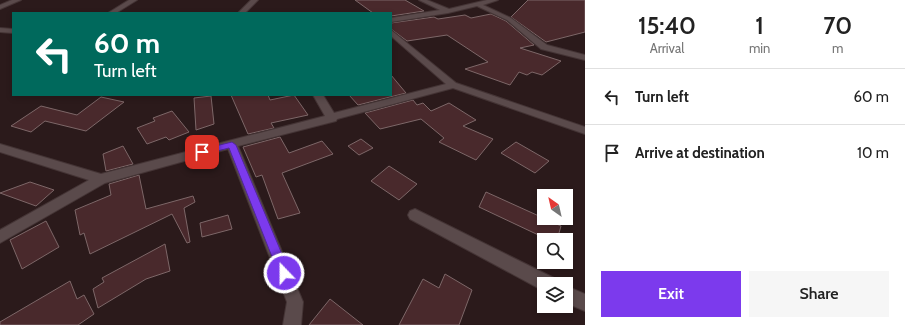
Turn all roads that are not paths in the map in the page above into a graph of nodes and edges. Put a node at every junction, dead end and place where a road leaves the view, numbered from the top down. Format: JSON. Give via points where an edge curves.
{"nodes":[{"id":1,"x":18,"y":0,"type":"edge"},
{"id":2,"x":134,"y":0,"type":"edge"},
{"id":3,"x":254,"y":0,"type":"edge"},
{"id":4,"x":422,"y":0,"type":"edge"},
{"id":5,"x":495,"y":0,"type":"edge"},
{"id":6,"x":479,"y":5,"type":"junction"},
{"id":7,"x":0,"y":7,"type":"edge"},
{"id":8,"x":448,"y":11,"type":"junction"},
{"id":9,"x":113,"y":12,"type":"edge"},
{"id":10,"x":242,"y":12,"type":"edge"},
{"id":11,"x":392,"y":20,"type":"edge"},
{"id":12,"x":0,"y":30,"type":"edge"},
{"id":13,"x":12,"y":31,"type":"edge"},
{"id":14,"x":392,"y":33,"type":"edge"},
{"id":15,"x":585,"y":58,"type":"edge"},
{"id":16,"x":453,"y":85,"type":"junction"},
{"id":17,"x":319,"y":96,"type":"edge"},
{"id":18,"x":332,"y":118,"type":"junction"},
{"id":19,"x":585,"y":132,"type":"edge"},
{"id":20,"x":232,"y":145,"type":"junction"},
{"id":21,"x":0,"y":148,"type":"edge"},
{"id":22,"x":101,"y":179,"type":"junction"},
{"id":23,"x":415,"y":215,"type":"dead end"},
{"id":24,"x":0,"y":237,"type":"edge"},
{"id":25,"x":537,"y":278,"type":"edge"},
{"id":26,"x":573,"y":298,"type":"edge"},
{"id":27,"x":585,"y":304,"type":"edge"},
{"id":28,"x":292,"y":325,"type":"edge"}],
"edges":[{"from":1,"to":7,"type":"street"},
{"from":2,"to":9,"type":"street"},
{"from":3,"to":10,"type":"street"},
{"from":4,"to":8,"type":"street"},
{"from":5,"to":6,"type":"street"},
{"from":6,"to":8,"type":"street"},
{"from":6,"to":15,"type":"street","via":[[509,19],[544,47]]},
{"from":8,"to":11,"type":"street"},
{"from":12,"to":13,"type":"street"},
{"from":14,"to":16,"type":"street"},
{"from":16,"to":18,"type":"street"},
{"from":16,"to":19,"type":"street"},
{"from":17,"to":18,"type":"street"},
{"from":18,"to":20,"type":"street"},
{"from":20,"to":22,"type":"street"},
{"from":20,"to":28,"type":"street","via":[[295,302]]},
{"from":21,"to":22,"type":"street"},
{"from":22,"to":24,"type":"street"},
{"from":23,"to":25,"type":"street"},
{"from":26,"to":27,"type":"street"}]}
